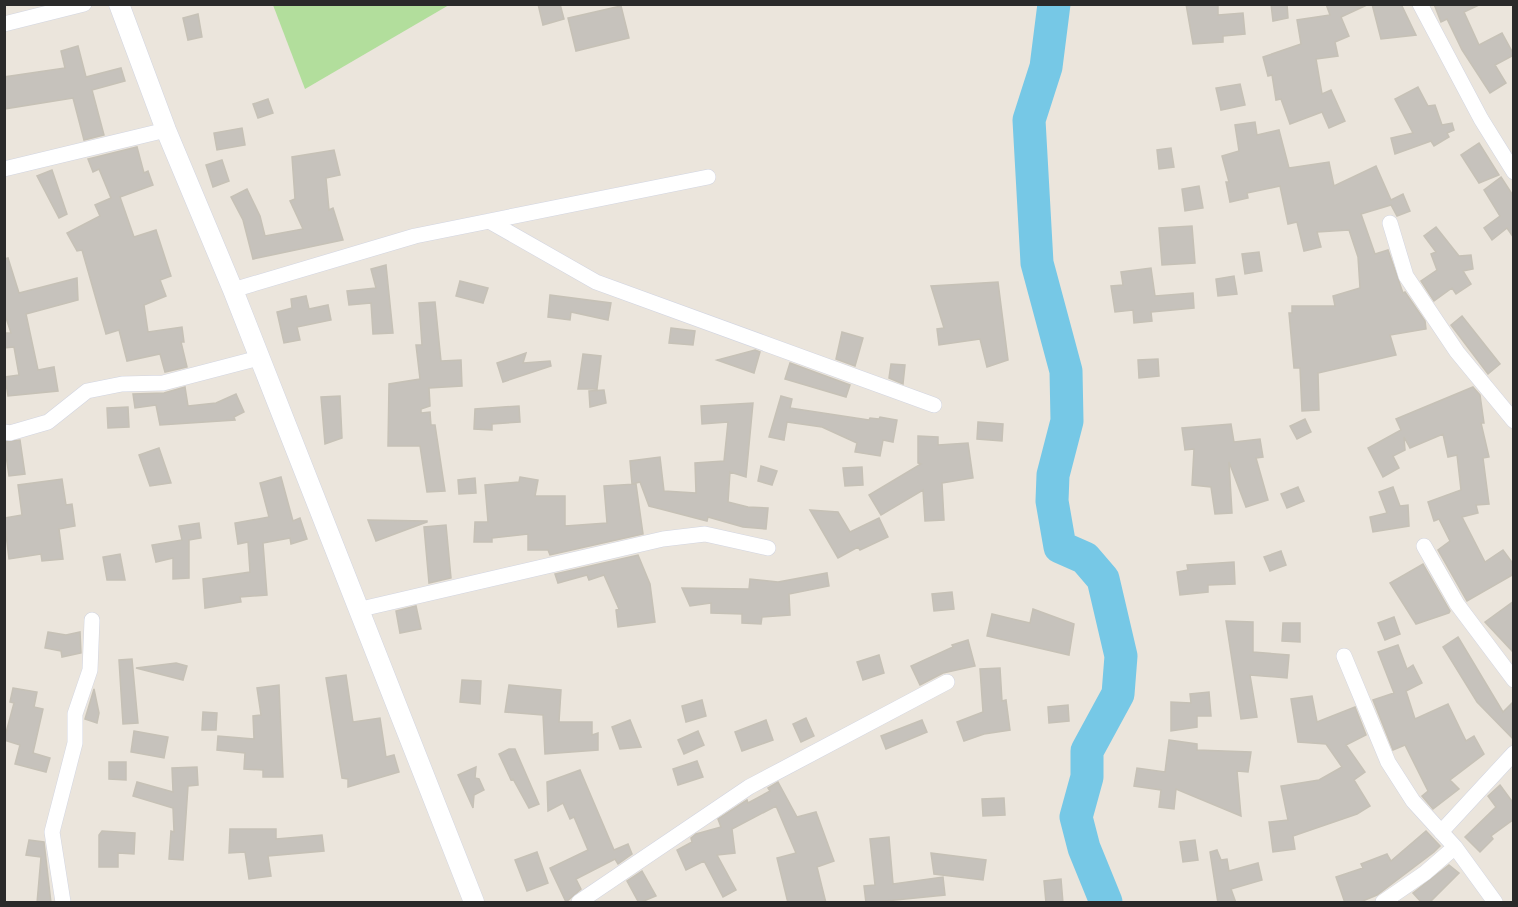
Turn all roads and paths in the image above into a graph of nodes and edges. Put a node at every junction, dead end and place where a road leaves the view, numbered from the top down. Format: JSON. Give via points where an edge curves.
{"nodes":[{"id":1,"x":84,"y":4,"type":"edge"},
{"id":2,"x":119,"y":4,"type":"edge"},
{"id":3,"x":1420,"y":4,"type":"edge"},
{"id":4,"x":4,"y":24,"type":"edge"},
{"id":5,"x":166,"y":130,"type":"junction"},
{"id":6,"x":4,"y":170,"type":"edge"},
{"id":7,"x":1514,"y":172,"type":"edge"},
{"id":8,"x":708,"y":177,"type":"dead end"},
{"id":9,"x":489,"y":221,"type":"junction"},
{"id":10,"x":1390,"y":223,"type":"dead end"},
{"id":11,"x":233,"y":290,"type":"junction"},
{"id":12,"x":259,"y":358,"type":"junction"},
{"id":13,"x":934,"y":405,"type":"dead end"},
{"id":14,"x":1514,"y":421,"type":"edge"},
{"id":15,"x":4,"y":432,"type":"edge"},
{"id":16,"x":1424,"y":546,"type":"dead end"},
{"id":17,"x":768,"y":548,"type":"dead end"},
{"id":18,"x":357,"y":610,"type":"junction"},
{"id":19,"x":92,"y":620,"type":"dead end"},
{"id":20,"x":1344,"y":656,"type":"dead end"},
{"id":21,"x":1514,"y":680,"type":"edge"},
{"id":22,"x":947,"y":682,"type":"dead end"},
{"id":23,"x":1514,"y":753,"type":"edge"},
{"id":24,"x":1441,"y":832,"type":"junction"},
{"id":25,"x":1455,"y":847,"type":"junction"},
{"id":26,"x":63,"y":903,"type":"edge"},
{"id":27,"x":474,"y":903,"type":"edge"},
{"id":28,"x":579,"y":903,"type":"edge"},
{"id":29,"x":1383,"y":903,"type":"edge"},
{"id":30,"x":1495,"y":903,"type":"edge"}],
"edges":[{"from":1,"to":4,"type":"street"},
{"from":2,"to":5,"type":"street"},
{"from":3,"to":7,"type":"street"},
{"from":5,"to":6,"type":"street"},
{"from":5,"to":11,"type":"street"},
{"from":8,"to":9,"type":"street"},
{"from":9,"to":11,"type":"street","via":[[415,236]]},
{"from":9,"to":13,"type":"street","via":[[596,282]]},
{"from":10,"to":14,"type":"street","via":[[1406,276],[1457,352]]},
{"from":11,"to":12,"type":"street"},
{"from":12,"to":15,"type":"street","via":[[164,383],[122,384],[87,391],[48,422]]},
{"from":12,"to":18,"type":"street"},
{"from":16,"to":21,"type":"street","via":[[1457,604]]},
{"from":17,"to":18,"type":"street","via":[[705,534],[663,539]]},
{"from":18,"to":27,"type":"street"},
{"from":19,"to":26,"type":"street","via":[[90,670],[75,714],[75,743],[52,832]]},
{"from":20,"to":24,"type":"street","via":[[1388,762],[1413,801]]},
{"from":22,"to":28,"type":"street","via":[[749,787]]},
{"from":23,"to":24,"type":"street"},
{"from":24,"to":25,"type":"street"},
{"from":25,"to":29,"type":"street"},
{"from":25,"to":30,"type":"street"}]}
